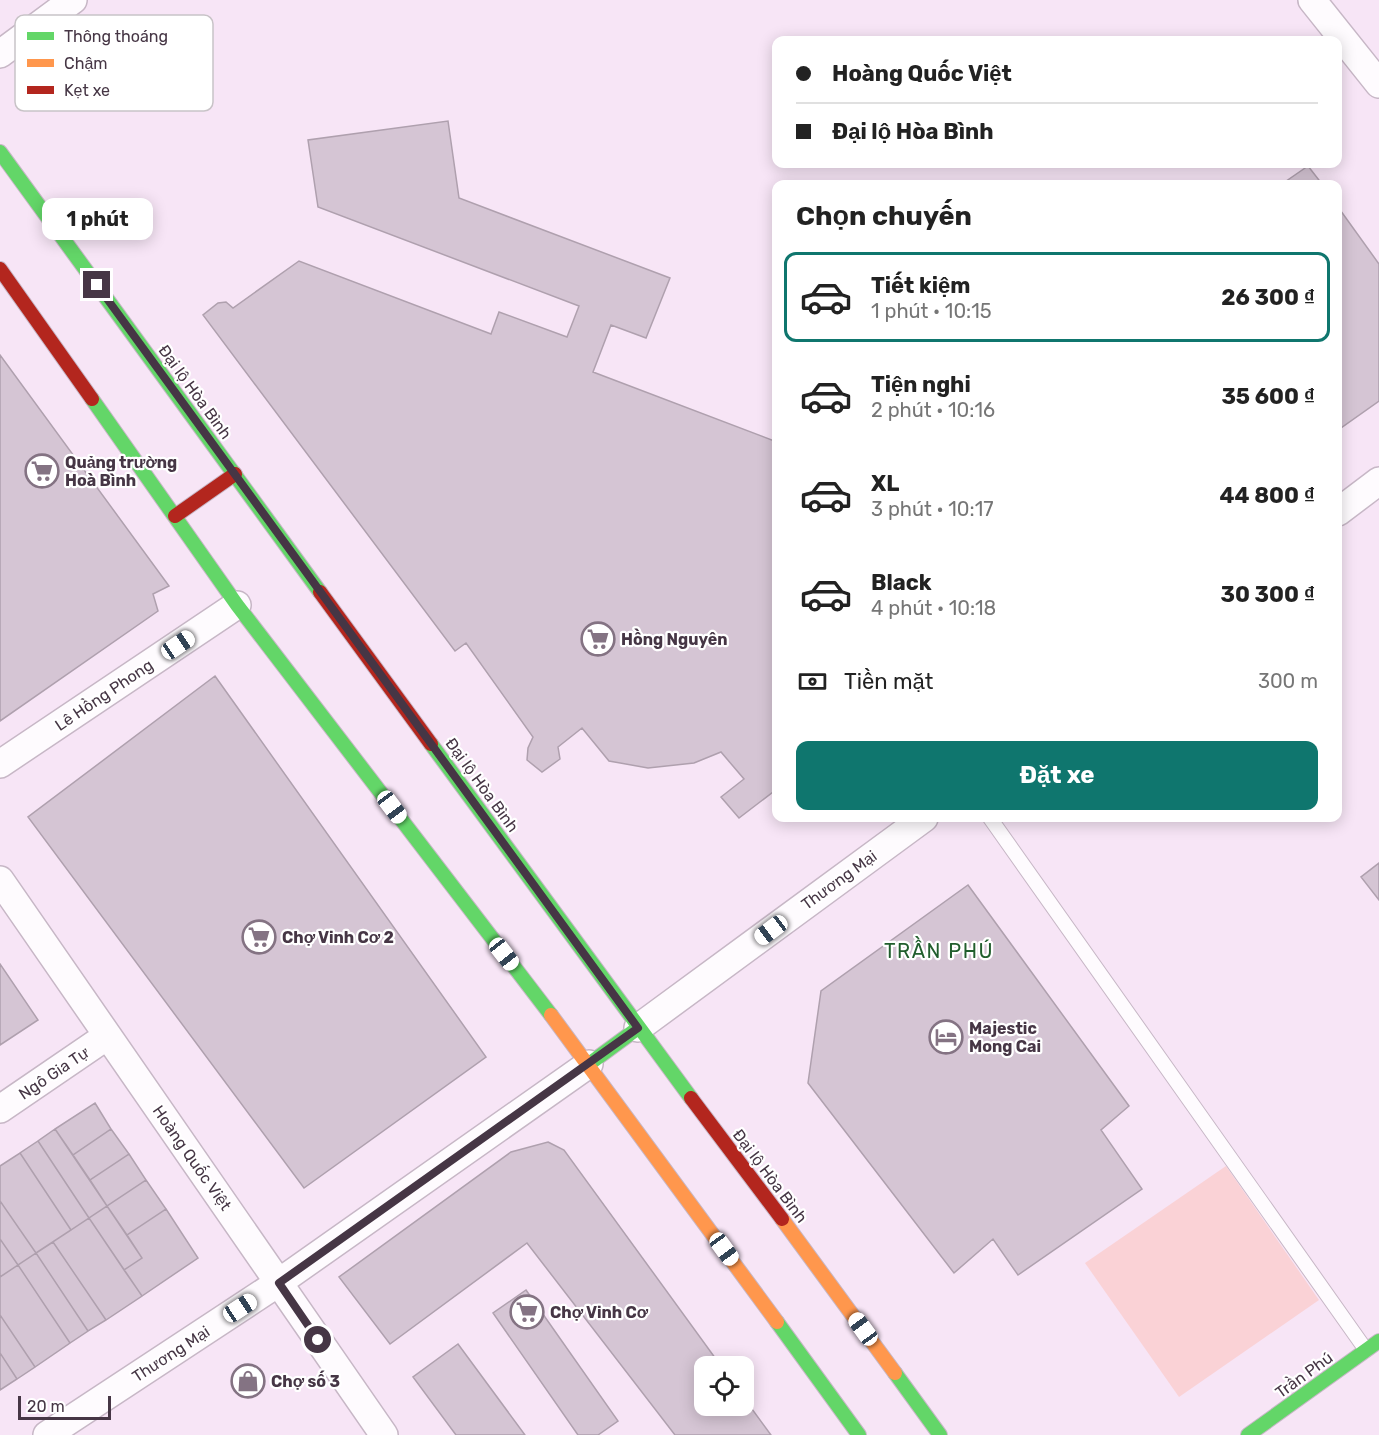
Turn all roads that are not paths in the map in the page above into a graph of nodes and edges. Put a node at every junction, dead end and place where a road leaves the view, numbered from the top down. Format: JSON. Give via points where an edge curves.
{"nodes":[{"id":1,"x":73,"y":0,"type":"edge"},
{"id":2,"x":1312,"y":0,"type":"edge"},
{"id":3,"x":53,"y":15,"type":"edge"},
{"id":4,"x":1341,"y":36,"type":"edge"},
{"id":5,"x":1342,"y":38,"type":"edge"},
{"id":6,"x":15,"y":43,"type":"edge"},
{"id":7,"x":0,"y":54,"type":"edge"},
{"id":8,"x":1379,"y":84,"type":"edge"},
{"id":9,"x":0,"y":152,"type":"edge"},
{"id":10,"x":0,"y":269,"type":"edge"},
{"id":11,"x":235,"y":474,"type":"junction"},
{"id":12,"x":1379,"y":482,"type":"edge"},
{"id":13,"x":1342,"y":509,"type":"edge"},
{"id":14,"x":175,"y":516,"type":"junction"},
{"id":15,"x":237,"y":605,"type":"junction"},
{"id":16,"x":0,"y":764,"type":"edge"},
{"id":17,"x":919,"y":822,"type":"edge"},
{"id":18,"x":993,"y":822,"type":"edge"},
{"id":19,"x":0,"y":880,"type":"edge"},
{"id":20,"x":638,"y":1028,"type":"junction"},
{"id":21,"x":107,"y":1036,"type":"junction"},
{"id":22,"x":588,"y":1064,"type":"junction"},
{"id":23,"x":0,"y":1109,"type":"edge"},
{"id":24,"x":279,"y":1283,"type":"junction"},
{"id":25,"x":1379,"y":1341,"type":"edge"},
{"id":26,"x":1366,"y":1350,"type":"junction"},
{"id":27,"x":47,"y":1435,"type":"edge"},
{"id":28,"x":384,"y":1435,"type":"edge"},
{"id":29,"x":859,"y":1435,"type":"edge"},
{"id":30,"x":940,"y":1435,"type":"edge"},
{"id":31,"x":1248,"y":1435,"type":"edge"}],
"edges":[{"from":1,"to":3,"type":"street"},
{"from":2,"to":4,"type":"street"},
{"from":5,"to":8,"type":"street"},
{"from":6,"to":7,"type":"street"},
{"from":9,"to":11,"type":"main road","name":"Đại lộ Hòa Bình"},
{"from":10,"to":14,"type":"main road"},
{"from":11,"to":14,"type":"main road"},
{"from":11,"to":20,"type":"main road","name":"Đại lộ Hòa Bình"},
{"from":12,"to":13,"type":"street"},
{"from":14,"to":15,"type":"main road"},
{"from":15,"to":16,"type":"street","name":"Lê Hồng Phong"},
{"from":15,"to":22,"type":"main road"},
{"from":17,"to":20,"type":"street","name":"Thương Mại"},
{"from":18,"to":26,"type":"lane"},
{"from":19,"to":21,"type":"street","name":"Hoàng Quốc Việt"},
{"from":20,"to":22,"type":"main road"},
{"from":20,"to":30,"type":"main road","name":"Đại lộ Hòa Bình"},
{"from":21,"to":23,"type":"street","name":"Ngô Gia Tự"},
{"from":21,"to":24,"type":"street","name":"Hoàng Quốc Việt"},
{"from":22,"to":24,"type":"street","name":"Thương Mại"},
{"from":22,"to":29,"type":"main road"},
{"from":24,"to":27,"type":"street","name":"Thương Mại"},
{"from":24,"to":28,"type":"street","name":"Hoàng Quốc Việt"},
{"from":25,"to":26,"type":"main road","name":"Trần Phú"},
{"from":26,"to":31,"type":"main road","name":"Trần Phú"}]}
